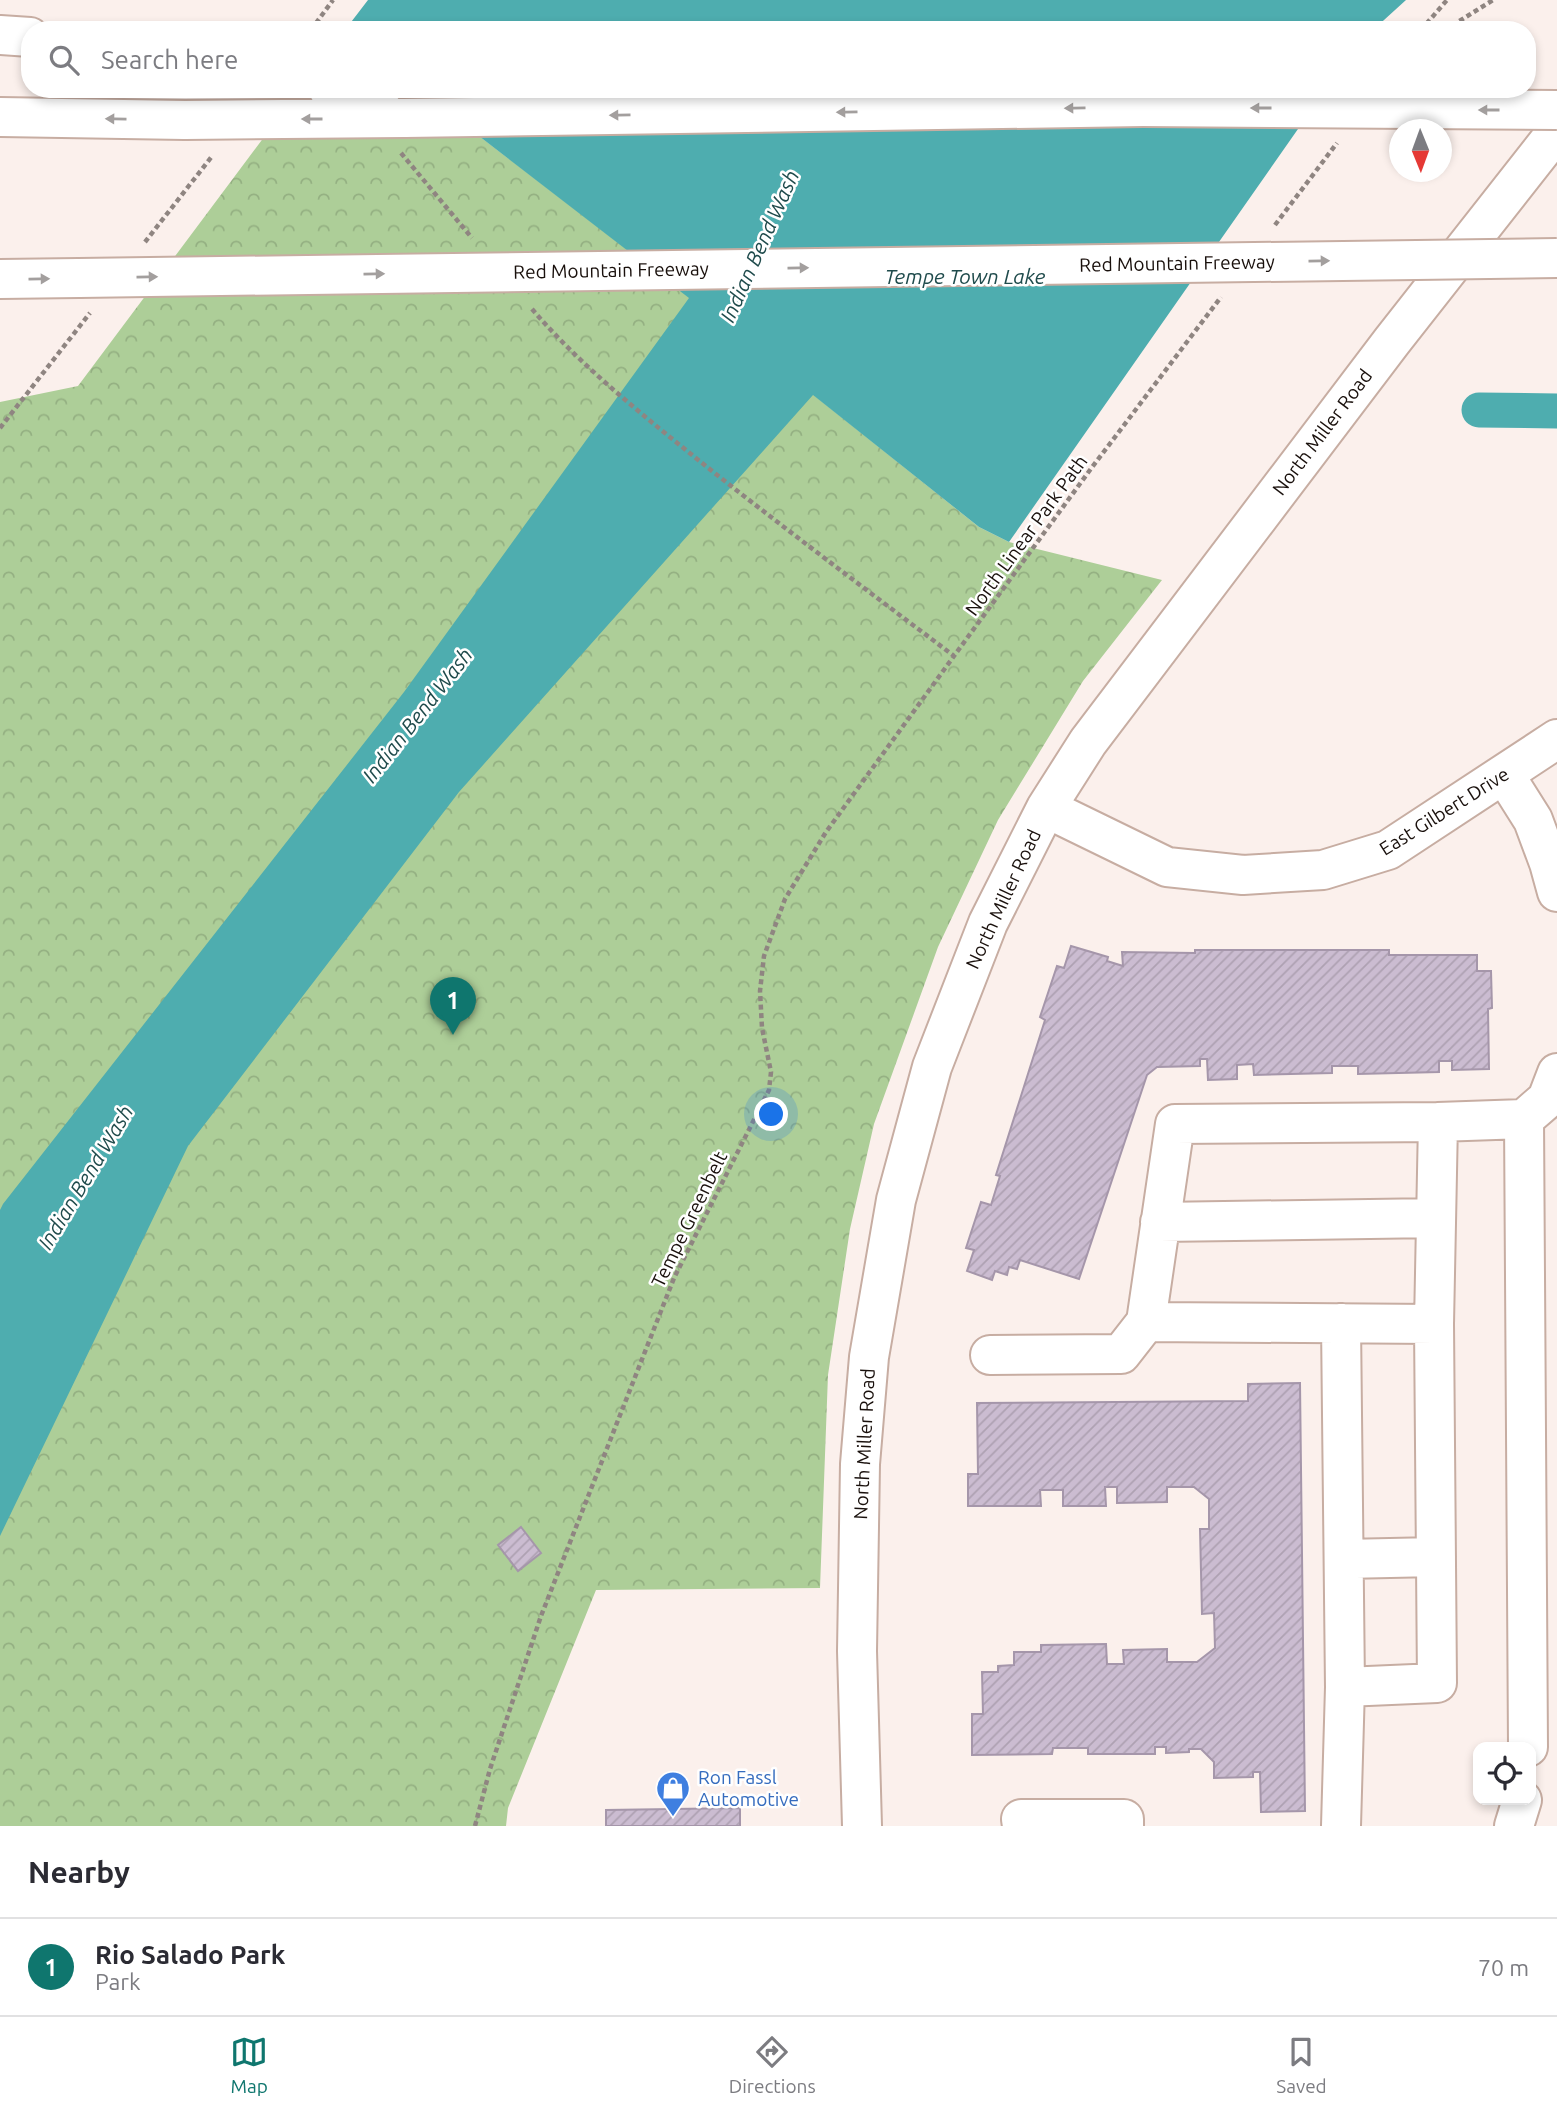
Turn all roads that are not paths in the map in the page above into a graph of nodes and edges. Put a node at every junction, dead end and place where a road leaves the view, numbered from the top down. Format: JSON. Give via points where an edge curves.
{"nodes":[{"id":1,"x":0,"y":35,"type":"edge"},
{"id":2,"x":21,"y":36,"type":"edge"},
{"id":3,"x":352,"y":98,"type":"edge"},
{"id":4,"x":1557,"y":110,"type":"edge"},
{"id":5,"x":0,"y":117,"type":"edge"},
{"id":6,"x":404,"y":118,"type":"junction"},
{"id":7,"x":1557,"y":131,"type":"edge"},
{"id":8,"x":1557,"y":258,"type":"edge"},
{"id":9,"x":0,"y":279,"type":"edge"},
{"id":10,"x":1557,"y":740,"type":"edge"},
{"id":11,"x":1504,"y":774,"type":"junction"},
{"id":12,"x":1046,"y":808,"type":"junction"},
{"id":13,"x":1557,"y":892,"type":"edge"},
{"id":14,"x":1557,"y":1073,"type":"edge"},
{"id":15,"x":1524,"y":1119,"type":"junction"},
{"id":16,"x":1438,"y":1122,"type":"junction"},
{"id":17,"x":1436,"y":1218,"type":"junction"},
{"id":18,"x":1160,"y":1222,"type":"junction"},
{"id":19,"x":1146,"y":1322,"type":"junction"},
{"id":20,"x":1341,"y":1323,"type":"junction"},
{"id":21,"x":1434,"y":1324,"type":"junction"},
{"id":22,"x":990,"y":1355,"type":"dead end"},
{"id":23,"x":1436,"y":1557,"type":"junction"},
{"id":24,"x":1344,"y":1559,"type":"junction"},
{"id":25,"x":1345,"y":1687,"type":"junction"},
{"id":26,"x":1528,"y":1742,"type":"edge"},
{"id":27,"x":1520,"y":1805,"type":"edge"},
{"id":28,"x":862,"y":1826,"type":"edge"},
{"id":29,"x":1022,"y":1826,"type":"edge"},
{"id":30,"x":1124,"y":1826,"type":"edge"},
{"id":31,"x":1341,"y":1826,"type":"edge"},
{"id":32,"x":1514,"y":1826,"type":"edge"}],
"edges":[{"from":1,"to":2,"type":"main road"},
{"from":3,"to":6,"type":"main road","bridge":true},
{"from":4,"to":6,"type":"main road","one_way":true,"bridge":true,"via":[[1143,107]]},
{"from":6,"to":5,"type":"main road","one_way":true,"bridge":true},
{"from":7,"to":12,"type":"main road","name":"North Miller Road","via":[[1130,686]]},
{"from":9,"to":8,"type":"main road","name":"Red Mountain Freeway","one_way":true,"bridge":true},
{"from":10,"to":11,"type":"main road","name":"East Gilbert Drive"},
{"from":11,"to":12,"type":"main road","name":"East Gilbert Drive","via":[[1388,850],[1323,870],[1243,875],[1167,867]]},
{"from":11,"to":13,"type":"main road","via":[[1533,820]]},
{"from":12,"to":28,"type":"main road","name":"North Miller Road","via":[[988,923],[932,1067],[896,1200],[869,1357],[860,1464],[857,1651]]},
{"from":14,"to":15,"type":"main road","via":[[1548,1099]]},
{"from":15,"to":16,"type":"main road"},
{"from":15,"to":26,"type":"main road"},
{"from":16,"to":17,"type":"main road"},
{"from":16,"to":18,"type":"main road","via":[[1175,1124]]},
{"from":17,"to":18,"type":"main road"},
{"from":17,"to":21,"type":"main road"},
{"from":18,"to":19,"type":"main road"},
{"from":19,"to":20,"type":"main road"},
{"from":19,"to":22,"type":"main road","via":[[1121,1354]]},
{"from":20,"to":21,"type":"main road"},
{"from":20,"to":24,"type":"main road"},
{"from":21,"to":23,"type":"main road"},
{"from":23,"to":24,"type":"main road"},
{"from":23,"to":25,"type":"main road","via":[[1437,1683]]},
{"from":24,"to":25,"type":"main road"},
{"from":25,"to":31,"type":"main road"},
{"from":27,"to":32,"type":"main road"},
{"from":29,"to":30,"type":"main road","via":[[1021,1819],[1124,1819]]}]}
